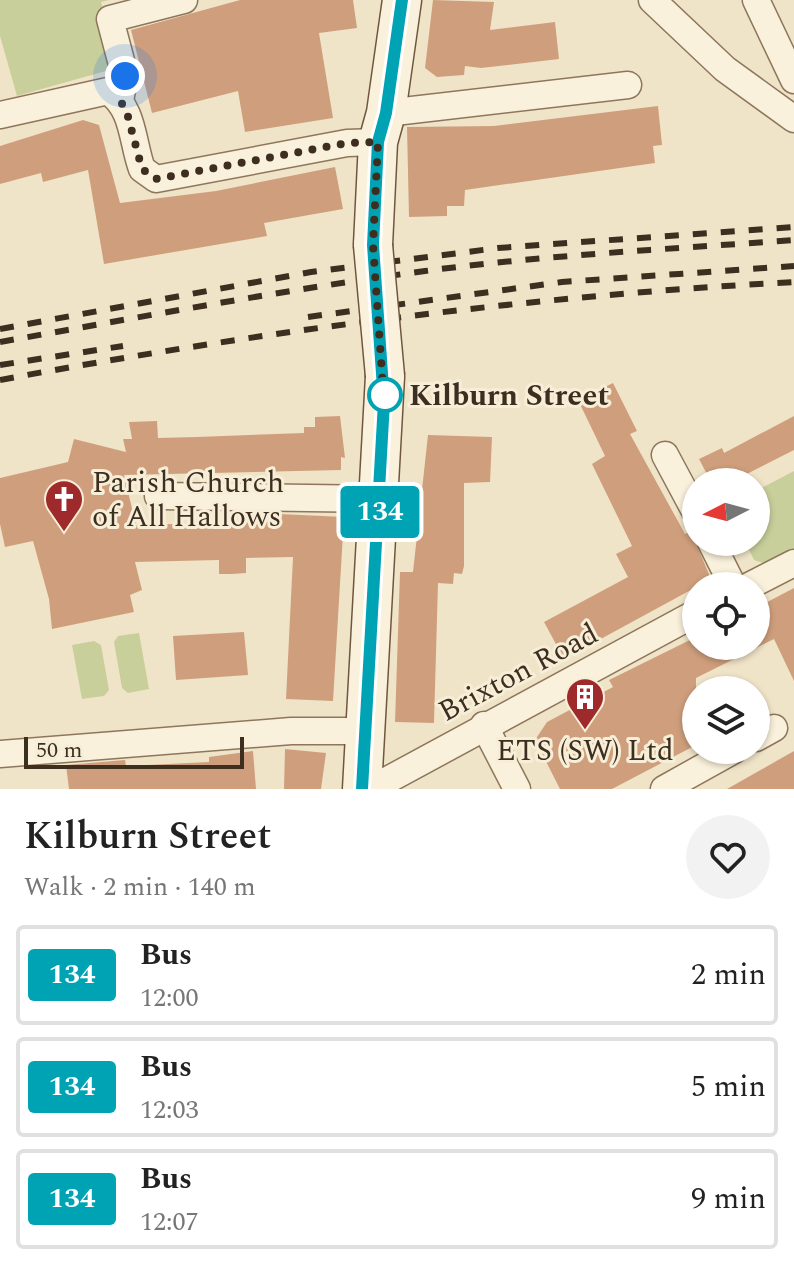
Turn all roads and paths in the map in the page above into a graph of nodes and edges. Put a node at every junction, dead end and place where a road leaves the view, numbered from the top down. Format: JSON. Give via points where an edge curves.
{"nodes":[{"id":1,"x":184,"y":0,"type":"edge"},
{"id":2,"x":402,"y":0,"type":"edge"},
{"id":3,"x":652,"y":0,"type":"edge"},
{"id":4,"x":756,"y":0,"type":"edge"},
{"id":5,"x":794,"y":80,"type":"edge"},
{"id":6,"x":628,"y":85,"type":"dead end"},
{"id":7,"x":120,"y":100,"type":"junction"},
{"id":8,"x":0,"y":115,"type":"edge"},
{"id":9,"x":794,"y":119,"type":"edge"},
{"id":10,"x":382,"y":127,"type":"junction"},
{"id":11,"x":665,"y":455,"type":"dead end"},
{"id":12,"x":682,"y":487,"type":"edge"},
{"id":13,"x":158,"y":496,"type":"dead end"},
{"id":14,"x":381,"y":499,"type":"junction"},
{"id":15,"x":794,"y":563,"type":"edge"},
{"id":16,"x":770,"y":575,"type":"edge"},
{"id":17,"x":682,"y":620,"type":"edge"},
{"id":18,"x":484,"y":725,"type":"junction"},
{"id":19,"x":363,"y":731,"type":"junction"},
{"id":20,"x":0,"y":754,"type":"edge"},
{"id":21,"x":709,"y":764,"type":"edge"},
{"id":22,"x":362,"y":789,"type":"edge"},
{"id":23,"x":371,"y":789,"type":"edge"},
{"id":24,"x":517,"y":789,"type":"edge"},
{"id":25,"x":664,"y":789,"type":"edge"}],
"edges":[{"from":1,"to":7,"type":"street","via":[[110,19],[125,76]]},
{"from":2,"to":10,"type":"main road"},
{"from":3,"to":9,"type":"street","via":[[725,69]]},
{"from":4,"to":5,"type":"street"},
{"from":6,"to":10,"type":"street"},
{"from":7,"to":8,"type":"street","via":[[108,91]]},
{"from":7,"to":10,"type":"street","via":[[142,169],[165,178],[347,143]]},
{"from":10,"to":14,"type":"main road","bridge":true,"via":[[373,245],[385,376]]},
{"from":11,"to":12,"type":"street"},
{"from":13,"to":14,"type":"street"},
{"from":14,"to":19,"type":"main road"},
{"from":15,"to":16,"type":"street"},
{"from":17,"to":18,"type":"street","name":"Brixton Road"},
{"from":18,"to":23,"type":"street","name":"Brixton Road"},
{"from":18,"to":24,"type":"street"},
{"from":19,"to":20,"type":"street","via":[[291,731]]},
{"from":19,"to":22,"type":"main road"},
{"from":21,"to":25,"type":"street"}]}
